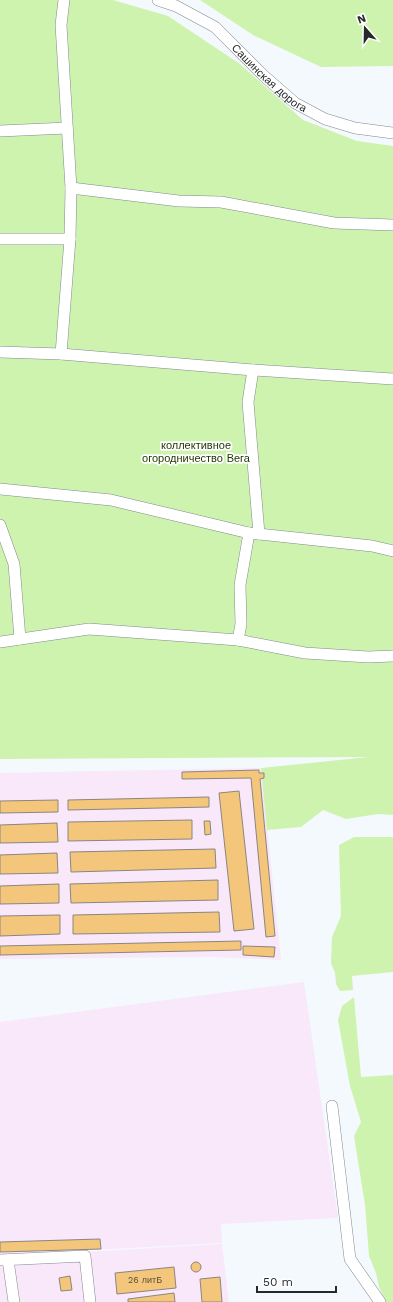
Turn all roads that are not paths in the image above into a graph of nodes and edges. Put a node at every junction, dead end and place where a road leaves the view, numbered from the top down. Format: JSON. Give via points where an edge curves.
{"nodes":[{"id":1,"x":64,"y":0,"type":"edge"},
{"id":2,"x":158,"y":0,"type":"edge"},
{"id":3,"x":68,"y":128,"type":"junction"},
{"id":4,"x":0,"y":131,"type":"edge"},
{"id":5,"x":393,"y":133,"type":"edge"},
{"id":6,"x":71,"y":188,"type":"junction"},
{"id":7,"x":393,"y":225,"type":"edge"},
{"id":8,"x":0,"y":239,"type":"edge"},
{"id":9,"x":70,"y":239,"type":"junction"},
{"id":10,"x":0,"y":352,"type":"edge"},
{"id":11,"x":61,"y":354,"type":"junction"},
{"id":12,"x":253,"y":370,"type":"junction"},
{"id":13,"x":393,"y":379,"type":"edge"},
{"id":14,"x":0,"y":489,"type":"edge"},
{"id":15,"x":0,"y":525,"type":"edge"},
{"id":16,"x":254,"y":534,"type":"junction"},
{"id":17,"x":393,"y":551,"type":"edge"},
{"id":18,"x":20,"y":639,"type":"junction"},
{"id":19,"x":238,"y":640,"type":"junction"},
{"id":20,"x":0,"y":642,"type":"edge"},
{"id":21,"x":393,"y":656,"type":"edge"},
{"id":22,"x":332,"y":1106,"type":"dead end"},
{"id":23,"x":4,"y":1260,"type":"edge"},
{"id":24,"x":14,"y":1302,"type":"edge"},
{"id":25,"x":90,"y":1302,"type":"edge"},
{"id":26,"x":380,"y":1302,"type":"edge"}],
"edges":[{"from":1,"to":3,"type":"street","via":[[61,25]]},
{"from":2,"to":5,"type":"street","name":"Сашинская дорога","via":[[176,6],[215,27],[295,103],[325,119],[354,128]]},
{"from":3,"to":4,"type":"street"},
{"from":3,"to":6,"type":"street"},
{"from":6,"to":7,"type":"street","via":[[179,201],[220,202],[334,223]]},
{"from":6,"to":9,"type":"street"},
{"from":8,"to":9,"type":"street"},
{"from":9,"to":11,"type":"street"},
{"from":10,"to":11,"type":"street"},
{"from":11,"to":12,"type":"street"},
{"from":12,"to":13,"type":"street"},
{"from":12,"to":16,"type":"street","via":[[248,402]]},
{"from":14,"to":16,"type":"street","via":[[111,500]]},
{"from":15,"to":18,"type":"street","via":[[14,564]]},
{"from":16,"to":17,"type":"street","via":[[372,546]]},
{"from":16,"to":19,"type":"street","via":[[240,585],[241,624]]},
{"from":18,"to":19,"type":"street","via":[[89,629]]},
{"from":18,"to":20,"type":"street"},
{"from":19,"to":21,"type":"street","via":[[305,653]]},
{"from":22,"to":26,"type":"street","via":[[349,1255]]},
{"from":23,"to":24,"type":"street"},
{"from":23,"to":25,"type":"street","via":[[85,1256]]}]}
